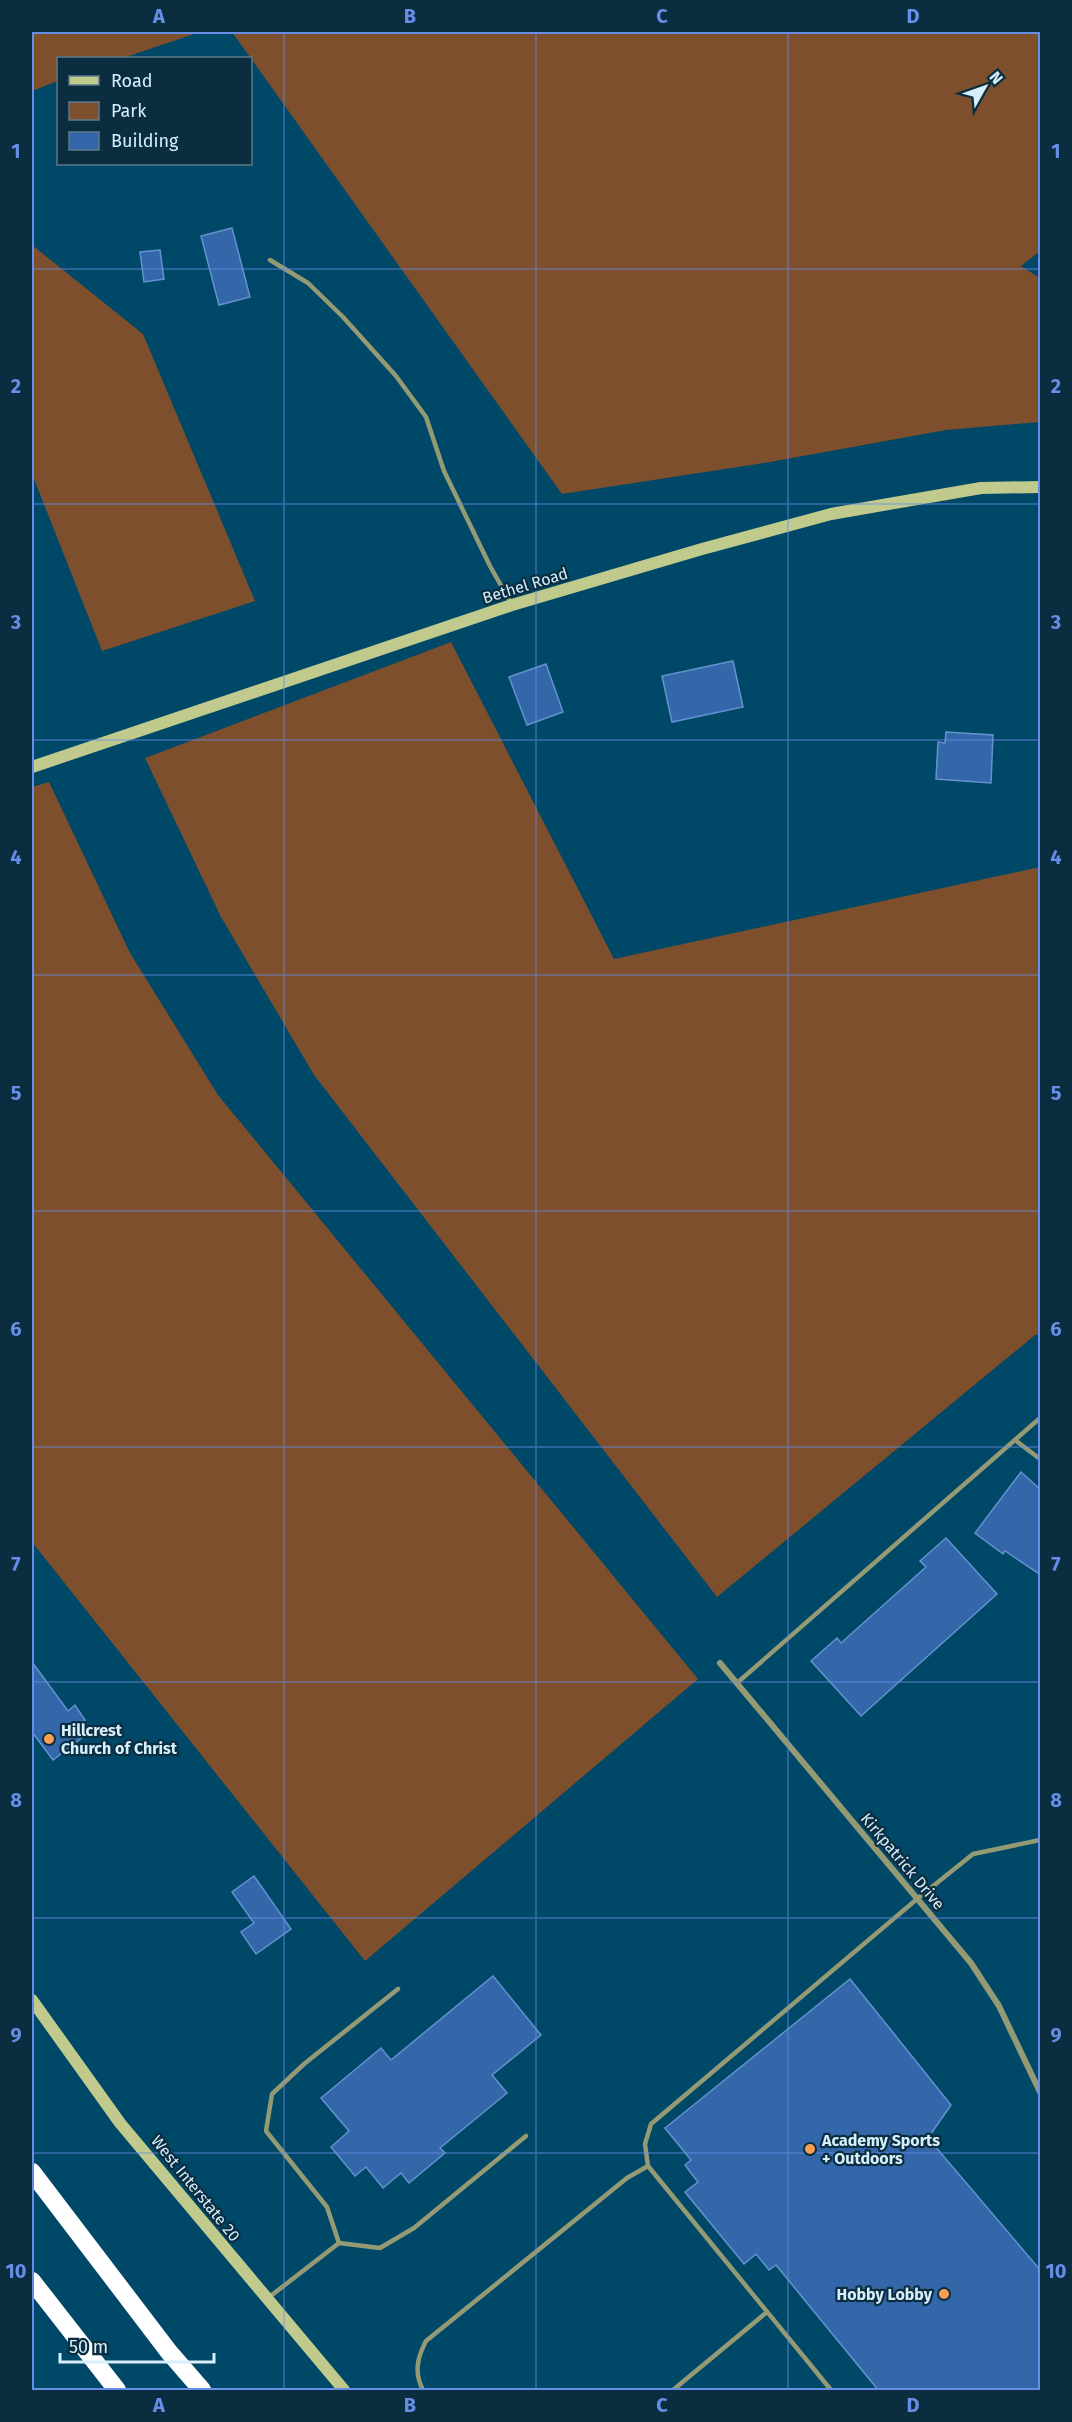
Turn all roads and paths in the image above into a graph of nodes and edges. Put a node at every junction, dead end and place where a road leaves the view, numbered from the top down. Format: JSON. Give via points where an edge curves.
{"nodes":[{"id":1,"x":270,"y":260,"type":"dead end"},
{"id":2,"x":1041,"y":487,"type":"edge"},
{"id":3,"x":512,"y":605,"type":"junction"},
{"id":4,"x":32,"y":766,"type":"edge"},
{"id":5,"x":1041,"y":1418,"type":"edge"},
{"id":6,"x":1015,"y":1440,"type":"junction"},
{"id":7,"x":1041,"y":1459,"type":"edge"},
{"id":8,"x":720,"y":1663,"type":"dead end"},
{"id":9,"x":737,"y":1683,"type":"junction"},
{"id":10,"x":1041,"y":1840,"type":"edge"},
{"id":11,"x":917,"y":1899,"type":"junction"},
{"id":12,"x":398,"y":1989,"type":"dead end"},
{"id":13,"x":32,"y":2000,"type":"edge"},
{"id":14,"x":1041,"y":2092,"type":"edge"},
{"id":15,"x":526,"y":2136,"type":"dead end"},
{"id":16,"x":648,"y":2166,"type":"junction"},
{"id":17,"x":32,"y":2172,"type":"edge"},
{"id":18,"x":339,"y":2243,"type":"junction"},
{"id":19,"x":32,"y":2281,"type":"edge"},
{"id":20,"x":266,"y":2299,"type":"junction"},
{"id":21,"x":767,"y":2312,"type":"junction"},
{"id":22,"x":117,"y":2391,"type":"edge"},
{"id":23,"x":202,"y":2391,"type":"edge"},
{"id":24,"x":344,"y":2391,"type":"edge"},
{"id":25,"x":423,"y":2391,"type":"edge"},
{"id":26,"x":673,"y":2391,"type":"edge"},
{"id":27,"x":831,"y":2391,"type":"edge"}],
"edges":[{"from":1,"to":3,"type":"lane","via":[[308,283],[343,317],[396,376],[426,417],[444,471]]},
{"from":2,"to":3,"type":"main road","name":"Bethel Road","via":[[981,488],[831,514]]},
{"from":3,"to":4,"type":"main road","name":"Bethel Road"},
{"from":5,"to":6,"type":"lane"},
{"from":6,"to":7,"type":"lane"},
{"from":6,"to":9,"type":"lane"},
{"from":8,"to":9,"type":"street","name":"Kirkpatrick Drive"},
{"from":9,"to":11,"type":"street","name":"Kirkpatrick Drive"},
{"from":10,"to":11,"type":"lane","via":[[973,1854]]},
{"from":11,"to":14,"type":"street","name":"Kirkpatrick Drive","via":[[971,1963],[999,2006]]},
{"from":11,"to":16,"type":"lane","via":[[651,2124],[645,2144]]},
{"from":12,"to":18,"type":"lane","via":[[272,2094],[266,2131],[327,2207]]},
{"from":13,"to":20,"type":"main road","name":"West Interstate 20","via":[[120,2123]]},
{"from":15,"to":18,"type":"lane","via":[[414,2228],[380,2248]]},
{"from":16,"to":21,"type":"lane"},
{"from":16,"to":25,"type":"lane","via":[[627,2178],[426,2341],[418,2356],[417,2378]]},
{"from":17,"to":23,"type":"highway"},
{"from":18,"to":20,"type":"lane"},
{"from":19,"to":22,"type":"highway"},
{"from":20,"to":24,"type":"main road","name":"West Interstate 20"},
{"from":21,"to":26,"type":"lane"},
{"from":21,"to":27,"type":"lane"}]}
